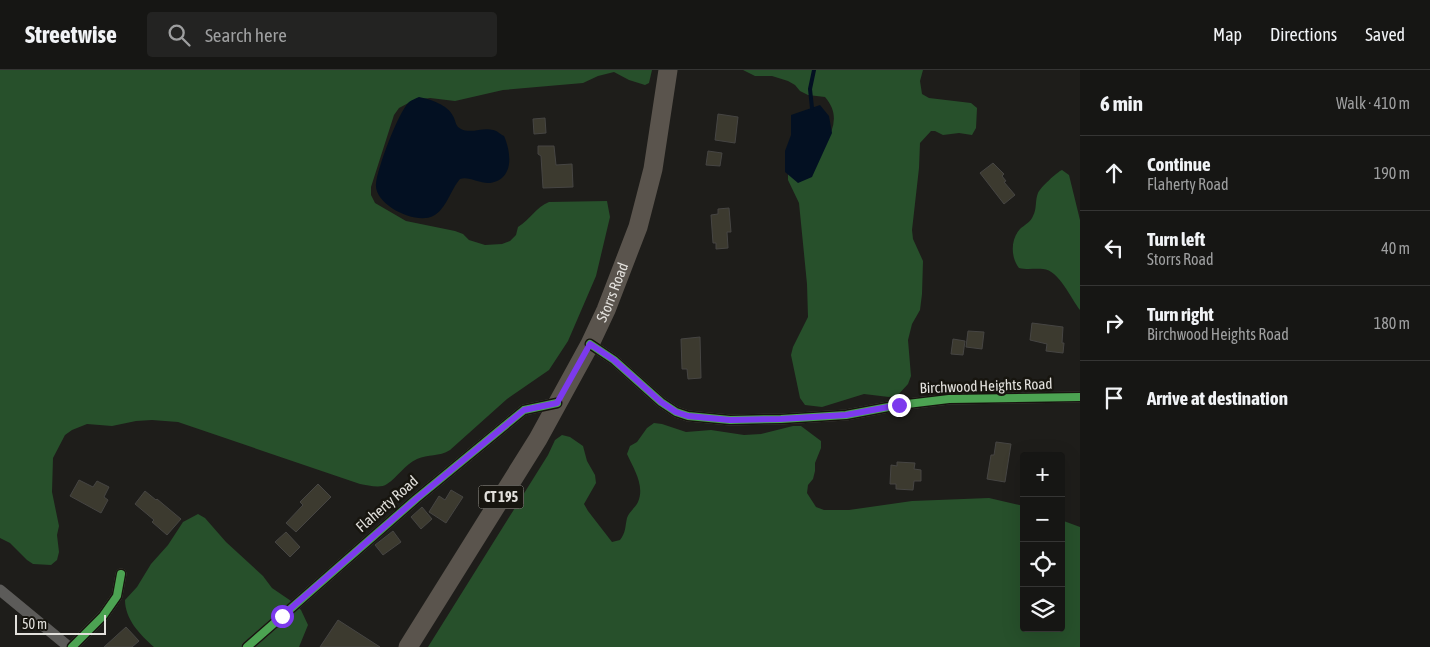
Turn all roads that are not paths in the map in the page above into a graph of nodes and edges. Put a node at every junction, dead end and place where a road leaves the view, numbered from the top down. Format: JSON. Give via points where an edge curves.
{"nodes":[{"id":1,"x":668,"y":70,"type":"edge"},
{"id":2,"x":590,"y":344,"type":"junction"},
{"id":3,"x":1080,"y":397,"type":"edge"},
{"id":4,"x":557,"y":403,"type":"junction"},
{"id":5,"x":121,"y":574,"type":"dead end"},
{"id":6,"x":0,"y":590,"type":"edge"},
{"id":7,"x":70,"y":647,"type":"edge"},
{"id":8,"x":247,"y":647,"type":"edge"},
{"id":9,"x":408,"y":647,"type":"edge"}],
"edges":[{"from":1,"to":2,"type":"main road","name":"Storrs Road","number":"CT 195","via":[[653,169],[638,227]]},
{"from":2,"to":3,"type":"street","name":"Birchwood Heights Road","via":[[614,360],[661,402],[688,416],[730,420],[780,419],[846,415],[949,399]]},
{"from":2,"to":4,"type":"main road","name":"Storrs Road","number":"CT 195"},
{"from":4,"to":8,"type":"street","name":"Flaherty Road","via":[[524,410],[416,499]]},
{"from":4,"to":9,"type":"main road","name":"Storrs Road","number":"CT 195","via":[[538,439]]},
{"from":5,"to":7,"type":"street","via":[[118,596],[103,616]]},
{"from":6,"to":7,"type":"street"}]}
